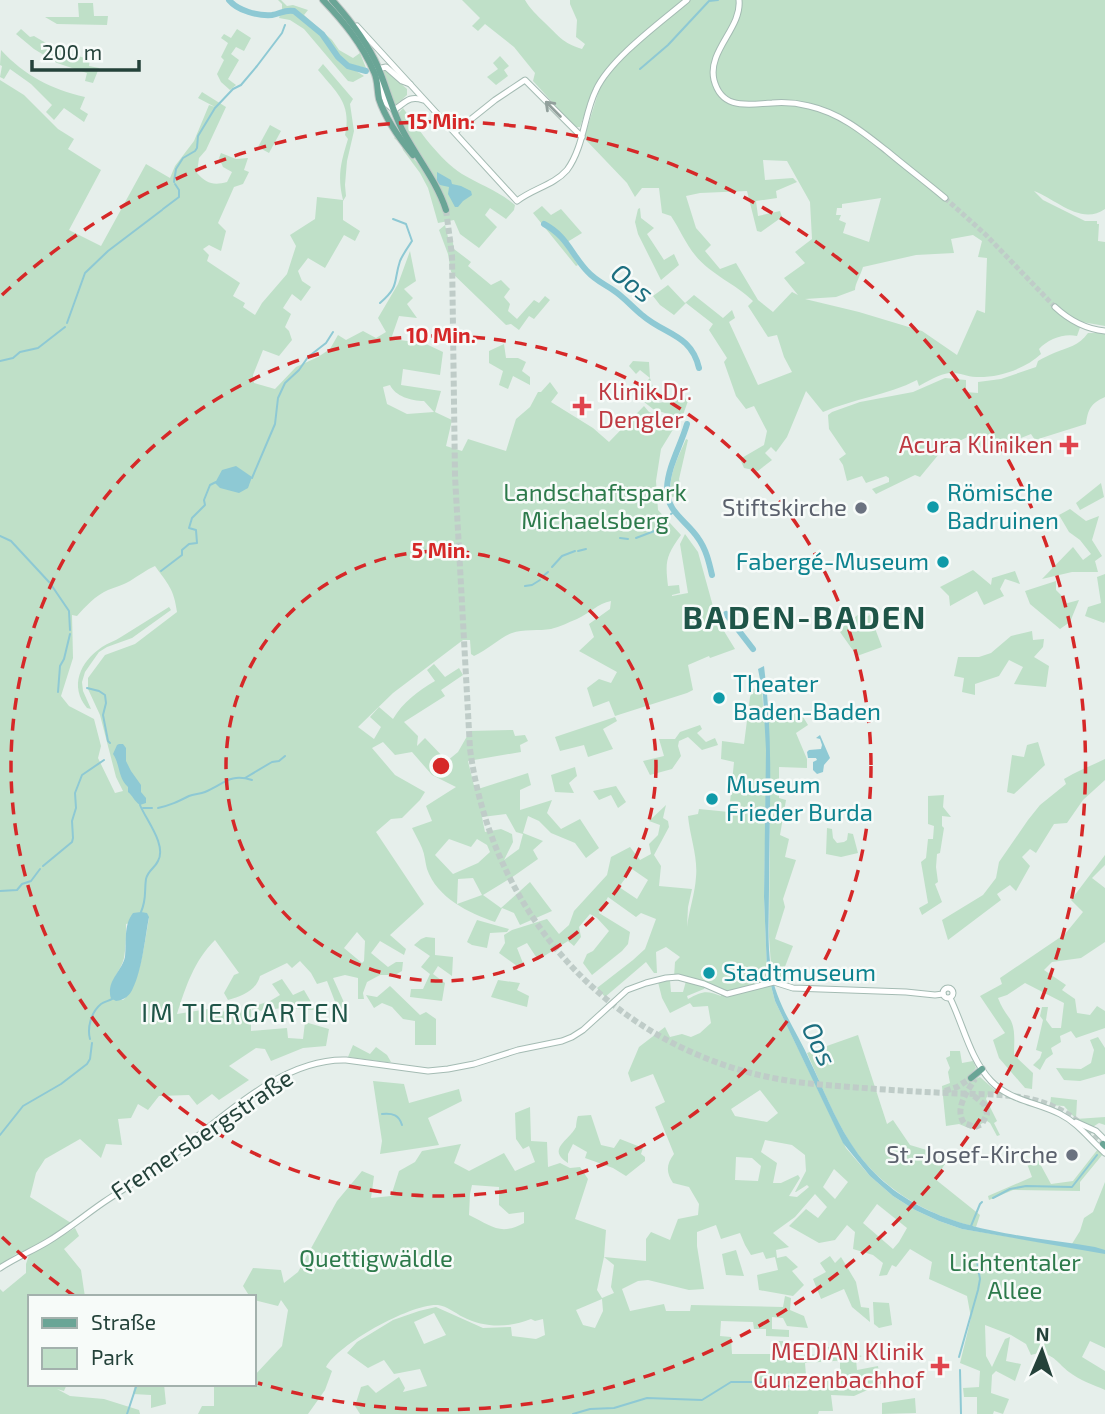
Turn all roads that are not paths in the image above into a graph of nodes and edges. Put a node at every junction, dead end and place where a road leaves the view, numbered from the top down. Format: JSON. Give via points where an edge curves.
{"nodes":[{"id":1,"x":323,"y":0,"type":"edge"},
{"id":2,"x":331,"y":0,"type":"edge"},
{"id":3,"x":687,"y":0,"type":"edge"},
{"id":4,"x":739,"y":0,"type":"edge"},
{"id":5,"x":348,"y":19,"type":"junction"},
{"id":6,"x":376,"y":69,"type":"junction"},
{"id":7,"x":377,"y":79,"type":"junction"},
{"id":8,"x":410,"y":84,"type":"junction"},
{"id":9,"x":408,"y":99,"type":"junction"},
{"id":10,"x":428,"y":103,"type":"junction"},
{"id":11,"x":394,"y":110,"type":"junction"},
{"id":12,"x":455,"y":132,"type":"junction"},
{"id":13,"x":582,"y":138,"type":"junction"},
{"id":14,"x":422,"y":164,"type":"junction"},
{"id":15,"x":945,"y":198,"type":"tunnel mouth"},
{"id":16,"x":446,"y":210,"type":"tunnel mouth"},
{"id":17,"x":1055,"y":307,"type":"tunnel mouth"},
{"id":18,"x":1105,"y":331,"type":"edge"},
{"id":19,"x":983,"y":1070,"type":"junction"},
{"id":20,"x":973,"y":1078,"type":"tunnel mouth"},
{"id":21,"x":1070,"y":1119,"type":"junction"},
{"id":22,"x":1104,"y":1144,"type":"edge"},
{"id":23,"x":1105,"y":1153,"type":"edge"},
{"id":24,"x":0,"y":1268,"type":"edge"}],
"edges":[{"from":1,"to":6,"type":"main road"},
{"from":2,"to":5,"type":"main road"},
{"from":3,"to":13,"type":"main road","via":[[605,74],[593,97]]},
{"from":4,"to":15,"type":"main road","via":[[714,66],[713,75],[724,97],[744,105],[794,103],[832,114],[860,130]]},
{"from":5,"to":6,"type":"main road"},
{"from":5,"to":8,"type":"main road"},
{"from":6,"to":7,"type":"main road"},
{"from":6,"to":8,"type":"main road","via":[[386,67]]},
{"from":6,"to":11,"type":"main road"},
{"from":7,"to":11,"type":"main road","via":[[386,103]]},
{"from":7,"to":14,"type":"main road","via":[[379,98],[391,126]]},
{"from":8,"to":9,"type":"main road"},
{"from":8,"to":10,"type":"main road"},
{"from":9,"to":10,"type":"main road"},
{"from":9,"to":11,"type":"main road"},
{"from":10,"to":12,"type":"main road"},
{"from":11,"to":14,"type":"main road"},
{"from":13,"to":12,"type":"main road","one_way":true,"via":[[525,80]]},
{"from":12,"to":13,"type":"main road","via":[[517,201],[560,176]]},
{"from":14,"to":16,"type":"main road"},
{"from":17,"to":18,"type":"main road","via":[[1079,324]]},
{"from":19,"to":20,"type":"main road"},
{"from":19,"to":21,"type":"main road","via":[[1012,1096]]},
{"from":19,"to":24,"type":"main road","name":"Fremersbergstraße","via":[[950,998],[950,988],[935,995],[793,988],[771,982],[727,994],[678,977],[666,978],[633,988],[572,1037],[474,1064],[421,1070],[334,1059],[313,1063],[270,1083],[167,1161],[46,1243]]},
{"from":21,"to":22,"type":"main road","via":[[1096,1131]]},
{"from":21,"to":23,"type":"main road"}]}
